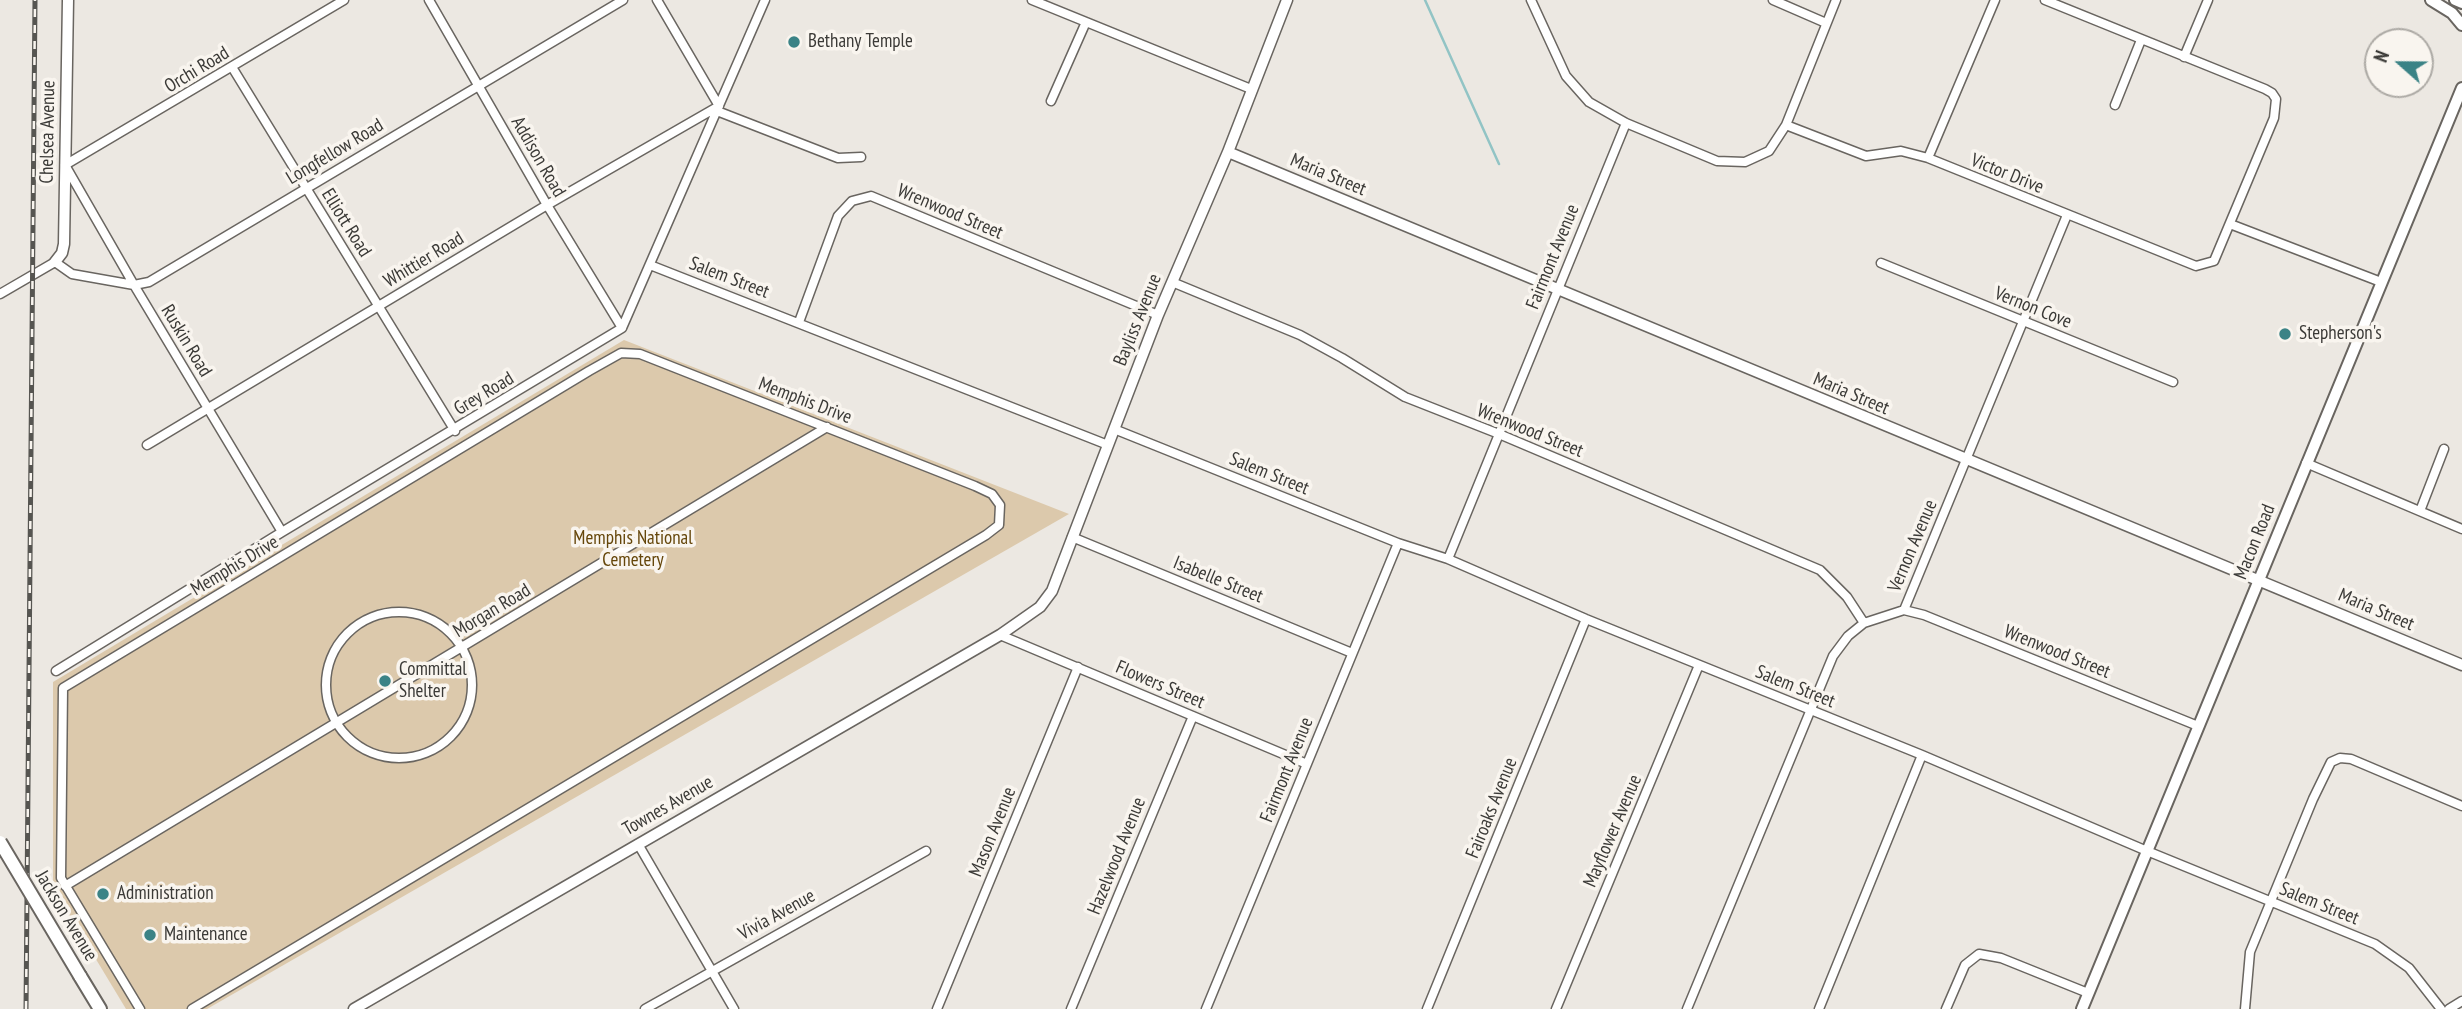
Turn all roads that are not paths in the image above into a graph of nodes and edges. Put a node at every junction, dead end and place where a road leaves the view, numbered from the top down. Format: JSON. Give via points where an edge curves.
{"nodes":[{"id":1,"x":68,"y":0,"type":"edge"},
{"id":2,"x":344,"y":0,"type":"edge"},
{"id":3,"x":429,"y":0,"type":"edge"},
{"id":4,"x":623,"y":0,"type":"edge"},
{"id":5,"x":657,"y":0,"type":"edge"},
{"id":6,"x":765,"y":0,"type":"edge"},
{"id":7,"x":1032,"y":0,"type":"edge"},
{"id":8,"x":1287,"y":0,"type":"edge"},
{"id":9,"x":1531,"y":0,"type":"edge"},
{"id":10,"x":1773,"y":0,"type":"edge"},
{"id":11,"x":1836,"y":0,"type":"edge"},
{"id":12,"x":1995,"y":0,"type":"edge"},
{"id":13,"x":2045,"y":0,"type":"edge"},
{"id":14,"x":2208,"y":0,"type":"edge"},
{"id":15,"x":2431,"y":0,"type":"edge"},
{"id":16,"x":2455,"y":0,"type":"edge"},
{"id":17,"x":2462,"y":3,"type":"edge"},
{"id":18,"x":1086,"y":22,"type":"junction"},
{"id":19,"x":1826,"y":23,"type":"junction"},
{"id":20,"x":2462,"y":24,"type":"edge"},
{"id":21,"x":2141,"y":40,"type":"junction"},
{"id":22,"x":2184,"y":57,"type":"junction"},
{"id":23,"x":232,"y":67,"type":"junction"},
{"id":24,"x":479,"y":86,"type":"junction"},
{"id":25,"x":2462,"y":88,"type":"edge"},
{"id":26,"x":1251,"y":89,"type":"junction"},
{"id":27,"x":1051,"y":101,"type":"dead end"},
{"id":28,"x":2115,"y":105,"type":"dead end"},
{"id":29,"x":718,"y":108,"type":"junction"},
{"id":30,"x":2458,"y":111,"type":"edge"},
{"id":31,"x":1626,"y":123,"type":"junction"},
{"id":32,"x":1786,"y":125,"type":"junction"},
{"id":33,"x":1228,"y":152,"type":"junction"},
{"id":34,"x":861,"y":157,"type":"dead end"},
{"id":35,"x":1928,"y":158,"type":"junction"},
{"id":36,"x":65,"y":165,"type":"junction"},
{"id":37,"x":306,"y":188,"type":"junction"},
{"id":38,"x":547,"y":205,"type":"junction"},
{"id":39,"x":2067,"y":215,"type":"junction"},
{"id":40,"x":2230,"y":223,"type":"junction"},
{"id":41,"x":55,"y":262,"type":"junction"},
{"id":42,"x":1881,"y":263,"type":"dead end"},
{"id":43,"x":650,"y":265,"type":"junction"},
{"id":44,"x":1172,"y":282,"type":"junction"},
{"id":45,"x":2381,"y":282,"type":"junction"},
{"id":46,"x":134,"y":285,"type":"junction"},
{"id":47,"x":1556,"y":289,"type":"junction"},
{"id":48,"x":0,"y":294,"type":"edge"},
{"id":49,"x":378,"y":306,"type":"junction"},
{"id":50,"x":1158,"y":314,"type":"junction"},
{"id":51,"x":2023,"y":321,"type":"junction"},
{"id":52,"x":799,"y":322,"type":"junction"},
{"id":53,"x":622,"y":328,"type":"junction"},
{"id":54,"x":2173,"y":382,"type":"dead end"},
{"id":55,"x":208,"y":409,"type":"junction"},
{"id":56,"x":827,"y":426,"type":"junction"},
{"id":57,"x":1114,"y":429,"type":"junction"},
{"id":58,"x":454,"y":430,"type":"junction"},
{"id":59,"x":1499,"y":434,"type":"junction"},
{"id":60,"x":147,"y":445,"type":"dead end"},
{"id":61,"x":1108,"y":445,"type":"junction"},
{"id":62,"x":2444,"y":449,"type":"dead end"},
{"id":63,"x":1966,"y":461,"type":"junction"},
{"id":64,"x":2306,"y":463,"type":"junction"},
{"id":65,"x":2420,"y":511,"type":"junction"},
{"id":66,"x":2462,"y":529,"type":"edge"},
{"id":67,"x":282,"y":532,"type":"junction"},
{"id":68,"x":1072,"y":537,"type":"junction"},
{"id":69,"x":1398,"y":543,"type":"junction"},
{"id":70,"x":1448,"y":559,"type":"junction"},
{"id":71,"x":2258,"y":579,"type":"junction"},
{"id":72,"x":1904,"y":610,"type":"junction"},
{"id":73,"x":1587,"y":619,"type":"junction"},
{"id":74,"x":1864,"y":622,"type":"junction"},
{"id":75,"x":1000,"y":635,"type":"junction"},
{"id":76,"x":463,"y":648,"type":"junction"},
{"id":77,"x":1352,"y":653,"type":"junction"},
{"id":78,"x":1699,"y":665,"type":"junction"},
{"id":79,"x":2462,"y":665,"type":"edge"},
{"id":80,"x":1078,"y":667,"type":"junction"},
{"id":81,"x":56,"y":671,"type":"dead end"},
{"id":82,"x":1811,"y":710,"type":"junction"},
{"id":83,"x":1193,"y":716,"type":"junction"},
{"id":84,"x":336,"y":724,"type":"junction"},
{"id":85,"x":2198,"y":726,"type":"junction"},
{"id":86,"x":1922,"y":755,"type":"junction"},
{"id":87,"x":1307,"y":764,"type":"junction"},
{"id":88,"x":2462,"y":806,"type":"edge"},
{"id":89,"x":0,"y":842,"type":"edge"},
{"id":90,"x":638,"y":844,"type":"junction"},
{"id":91,"x":926,"y":851,"type":"dead end"},
{"id":92,"x":2147,"y":851,"type":"junction"},
{"id":93,"x":65,"y":886,"type":"junction"},
{"id":94,"x":2271,"y":901,"type":"junction"},
{"id":95,"x":711,"y":970,"type":"junction"},
{"id":96,"x":2088,"y":993,"type":"junction"},
{"id":97,"x":2462,"y":1001,"type":"edge"},
{"id":98,"x":100,"y":1009,"type":"edge"},
{"id":99,"x":140,"y":1009,"type":"edge"},
{"id":100,"x":192,"y":1009,"type":"edge"},
{"id":101,"x":354,"y":1009,"type":"edge"},
{"id":102,"x":645,"y":1009,"type":"edge"},
{"id":103,"x":734,"y":1009,"type":"edge"},
{"id":104,"x":937,"y":1009,"type":"edge"},
{"id":105,"x":1071,"y":1009,"type":"edge"},
{"id":106,"x":1206,"y":1009,"type":"edge"},
{"id":107,"x":1427,"y":1009,"type":"edge"},
{"id":108,"x":1556,"y":1009,"type":"edge"},
{"id":109,"x":1687,"y":1009,"type":"edge"},
{"id":110,"x":1819,"y":1009,"type":"edge"},
{"id":111,"x":1946,"y":1009,"type":"edge"},
{"id":112,"x":2082,"y":1009,"type":"edge"},
{"id":113,"x":2245,"y":1009,"type":"edge"},
{"id":114,"x":2441,"y":1009,"type":"edge"},
{"id":115,"x":2449,"y":1009,"type":"edge"}],
"edges":[{"from":1,"to":36,"type":"street","name":"Chelsea Avenue"},
{"from":2,"to":23,"type":"street","name":"Orchi Road"},
{"from":3,"to":24,"type":"street","name":"Addison Road"},
{"from":4,"to":24,"type":"street","name":"Longfellow Road"},
{"from":5,"to":29,"type":"street"},
{"from":6,"to":29,"type":"street"},
{"from":7,"to":18,"type":"street"},
{"from":8,"to":26,"type":"street","name":"Bayliss Avenue"},
{"from":9,"to":31,"type":"street","via":[[1566,76],[1589,102]]},
{"from":10,"to":19,"type":"street"},
{"from":11,"to":19,"type":"street"},
{"from":12,"to":35,"type":"street"},
{"from":13,"to":21,"type":"street"},
{"from":14,"to":22,"type":"street"},
{"from":15,"to":20,"type":"main road"},
{"from":16,"to":17,"type":"main road"},
{"from":18,"to":26,"type":"street"},
{"from":18,"to":27,"type":"street"},
{"from":19,"to":32,"type":"street"},
{"from":21,"to":22,"type":"street"},
{"from":21,"to":28,"type":"street"},
{"from":22,"to":40,"type":"street","via":[[2272,93],[2276,99],[2274,118]]},
{"from":23,"to":36,"type":"street","name":"Orchi Road"},
{"from":23,"to":37,"type":"street","name":"Elliott Road"},
{"from":24,"to":37,"type":"street","name":"Longfellow Road"},
{"from":24,"to":38,"type":"street","name":"Addison Road"},
{"from":25,"to":30,"type":"main road","name":"Macon Road"},
{"from":26,"to":33,"type":"street","name":"Bayliss Avenue"},
{"from":29,"to":34,"type":"street","via":[[838,158]]},
{"from":29,"to":38,"type":"street","name":"Whittier Road"},
{"from":29,"to":43,"type":"street"},
{"from":30,"to":45,"type":"main road","name":"Macon Road"},
{"from":31,"to":32,"type":"street","via":[[1717,161],[1744,162],[1769,151]]},
{"from":31,"to":47,"type":"street","name":"Fairmont Avenue"},
{"from":32,"to":35,"type":"street","name":"Victor Drive","via":[[1867,156],[1901,151]]},
{"from":33,"to":44,"type":"street","name":"Bayliss Avenue"},
{"from":33,"to":47,"type":"street","name":"Maria Street"},
{"from":35,"to":39,"type":"street","name":"Victor Drive"},
{"from":36,"to":41,"type":"street","name":"Chelsea Avenue","via":[[64,244]]},
{"from":36,"to":46,"type":"street","name":"Ruskin Road"},
{"from":37,"to":46,"type":"street","name":"Longfellow Road","via":[[149,282]]},
{"from":37,"to":49,"type":"street","name":"Elliott Road"},
{"from":38,"to":49,"type":"street","name":"Whittier Road"},
{"from":38,"to":53,"type":"street","name":"Addison Road"},
{"from":39,"to":40,"type":"street","name":"Victor Drive","via":[[2196,266],[2214,261]]},
{"from":39,"to":51,"type":"street","name":"Vernon Avenue"},
{"from":40,"to":45,"type":"street"},
{"from":41,"to":46,"type":"street","via":[[72,274]]},
{"from":41,"to":48,"type":"street"},
{"from":42,"to":51,"type":"street","name":"Vernon Cove"},
{"from":43,"to":52,"type":"street","name":"Salem Street"},
{"from":43,"to":53,"type":"street"},
{"from":44,"to":50,"type":"street","name":"Bayliss Avenue"},
{"from":44,"to":59,"type":"street","name":"Wrenwood Street","via":[[1300,335],[1405,397]]},
{"from":45,"to":64,"type":"main road","name":"Macon Road"},
{"from":46,"to":55,"type":"street","name":"Ruskin Road"},
{"from":47,"to":59,"type":"street","name":"Fairmont Avenue"},
{"from":47,"to":63,"type":"street","name":"Maria Street"},
{"from":49,"to":55,"type":"street","name":"Whittier Road"},
{"from":49,"to":58,"type":"street","name":"Elliott Road"},
{"from":50,"to":52,"type":"street","name":"Wrenwood Street","via":[[872,196],[852,201],[838,216]]},
{"from":50,"to":57,"type":"street","name":"Bayliss Avenue"},
{"from":51,"to":54,"type":"street","name":"Vernon Cove"},
{"from":51,"to":63,"type":"street","name":"Vernon Avenue"},
{"from":52,"to":61,"type":"street","name":"Salem Street"},
{"from":53,"to":58,"type":"street","name":"Grey Road"},
{"from":55,"to":60,"type":"street","name":"Whittier Road"},
{"from":55,"to":67,"type":"street","name":"Ruskin Road"},
{"from":56,"to":76,"type":"street","name":"Morgan Road"},
{"from":56,"to":93,"type":"street","name":"Memphis Drive","via":[[640,354],[621,353],[63,688],[61,878]]},
{"from":56,"to":100,"type":"street","name":"Memphis Drive","via":[[992,494],[1000,505],[999,525]]},
{"from":57,"to":61,"type":"street","name":"Bayliss Avenue"},
{"from":57,"to":69,"type":"street","name":"Salem Street"},
{"from":58,"to":67,"type":"street","name":"Grey Road"},
{"from":59,"to":70,"type":"street","name":"Fairmont Avenue"},
{"from":59,"to":74,"type":"street","name":"Wrenwood Street","via":[[1820,570]]},
{"from":61,"to":68,"type":"street","name":"Bayliss Avenue"},
{"from":62,"to":65,"type":"street"},
{"from":63,"to":71,"type":"street","name":"Maria Street"},
{"from":63,"to":72,"type":"street","name":"Vernon Avenue"},
{"from":64,"to":65,"type":"street"},
{"from":64,"to":71,"type":"main road","name":"Macon Road"},
{"from":65,"to":66,"type":"street"},
{"from":67,"to":81,"type":"street","name":"Grey Road"},
{"from":68,"to":75,"type":"street","name":"Bayliss Avenue","via":[[1052,591],[1040,607]]},
{"from":68,"to":77,"type":"street","name":"Isabelle Street"},
{"from":69,"to":70,"type":"street","name":"Salem Street"},
{"from":69,"to":77,"type":"street","name":"Fairmont Avenue"},
{"from":70,"to":73,"type":"street","name":"Salem Street"},
{"from":71,"to":79,"type":"street","name":"Maria Street"},
{"from":71,"to":85,"type":"main road","name":"Macon Road"},
{"from":72,"to":74,"type":"street","name":"Vernon Avenue"},
{"from":72,"to":85,"type":"street","name":"Wrenwood Street"},
{"from":73,"to":78,"type":"street","name":"Salem Street"},
{"from":73,"to":107,"type":"street","name":"Fairoaks Avenue"},
{"from":74,"to":82,"type":"street","name":"Vernon Avenue","via":[[1833,656]]},
{"from":75,"to":80,"type":"street","name":"Flowers Street"},
{"from":75,"to":90,"type":"street","name":"Townes Avenue"},
{"from":76,"to":84,"type":"street","name":"Morgan Road"},
{"from":76,"to":84,"type":"street","via":[[471,671],[472,697],[463,721],[447,741],[425,754],[400,760],[375,756],[353,743]]},
{"from":76,"to":84,"type":"street","via":[[448,629],[405,611],[382,613],[360,622],[343,637],[325,680],[327,703]]},
{"from":77,"to":87,"type":"street","name":"Fairmont Avenue"},
{"from":78,"to":82,"type":"street","name":"Salem Street"},
{"from":78,"to":108,"type":"street","name":"Mayflower Avenue"},
{"from":80,"to":83,"type":"street","name":"Flowers Street"},
{"from":80,"to":104,"type":"street","name":"Mason Avenue"},
{"from":82,"to":86,"type":"street","name":"Salem Street"},
{"from":82,"to":109,"type":"street","name":"Vernon Avenue"},
{"from":83,"to":87,"type":"street","name":"Flowers Street"},
{"from":83,"to":105,"type":"street","name":"Hazelwood Avenue"},
{"from":84,"to":93,"type":"street","name":"Morgan Road"},
{"from":85,"to":92,"type":"main road","name":"Macon Road"},
{"from":86,"to":92,"type":"street","name":"Salem Street"},
{"from":86,"to":110,"type":"street"},
{"from":87,"to":106,"type":"street","name":"Fairmont Avenue"},
{"from":88,"to":94,"type":"street","via":[[2340,758],[2328,766]]},
{"from":89,"to":98,"type":"main road","name":"Jackson Avenue","bridge":true},
{"from":90,"to":95,"type":"street"},
{"from":90,"to":101,"type":"street","name":"Townes Avenue"},
{"from":91,"to":95,"type":"street","name":"Vivia Avenue"},
{"from":92,"to":94,"type":"street","name":"Salem Street"},
{"from":92,"to":96,"type":"main road","name":"Macon Road"},
{"from":93,"to":99,"type":"street","name":"Memphis Drive"},
{"from":94,"to":113,"type":"street","via":[[2250,952]]},
{"from":94,"to":114,"type":"street","name":"Salem Street","via":[[2385,950],[2417,976]]},
{"from":95,"to":102,"type":"street","name":"Vivia Avenue"},
{"from":95,"to":103,"type":"street"},
{"from":96,"to":111,"type":"street","via":[[1990,954],[1976,956],[1965,965]]},
{"from":96,"to":112,"type":"main road","name":"Macon Road"},
{"from":97,"to":115,"type":"street"}]}
